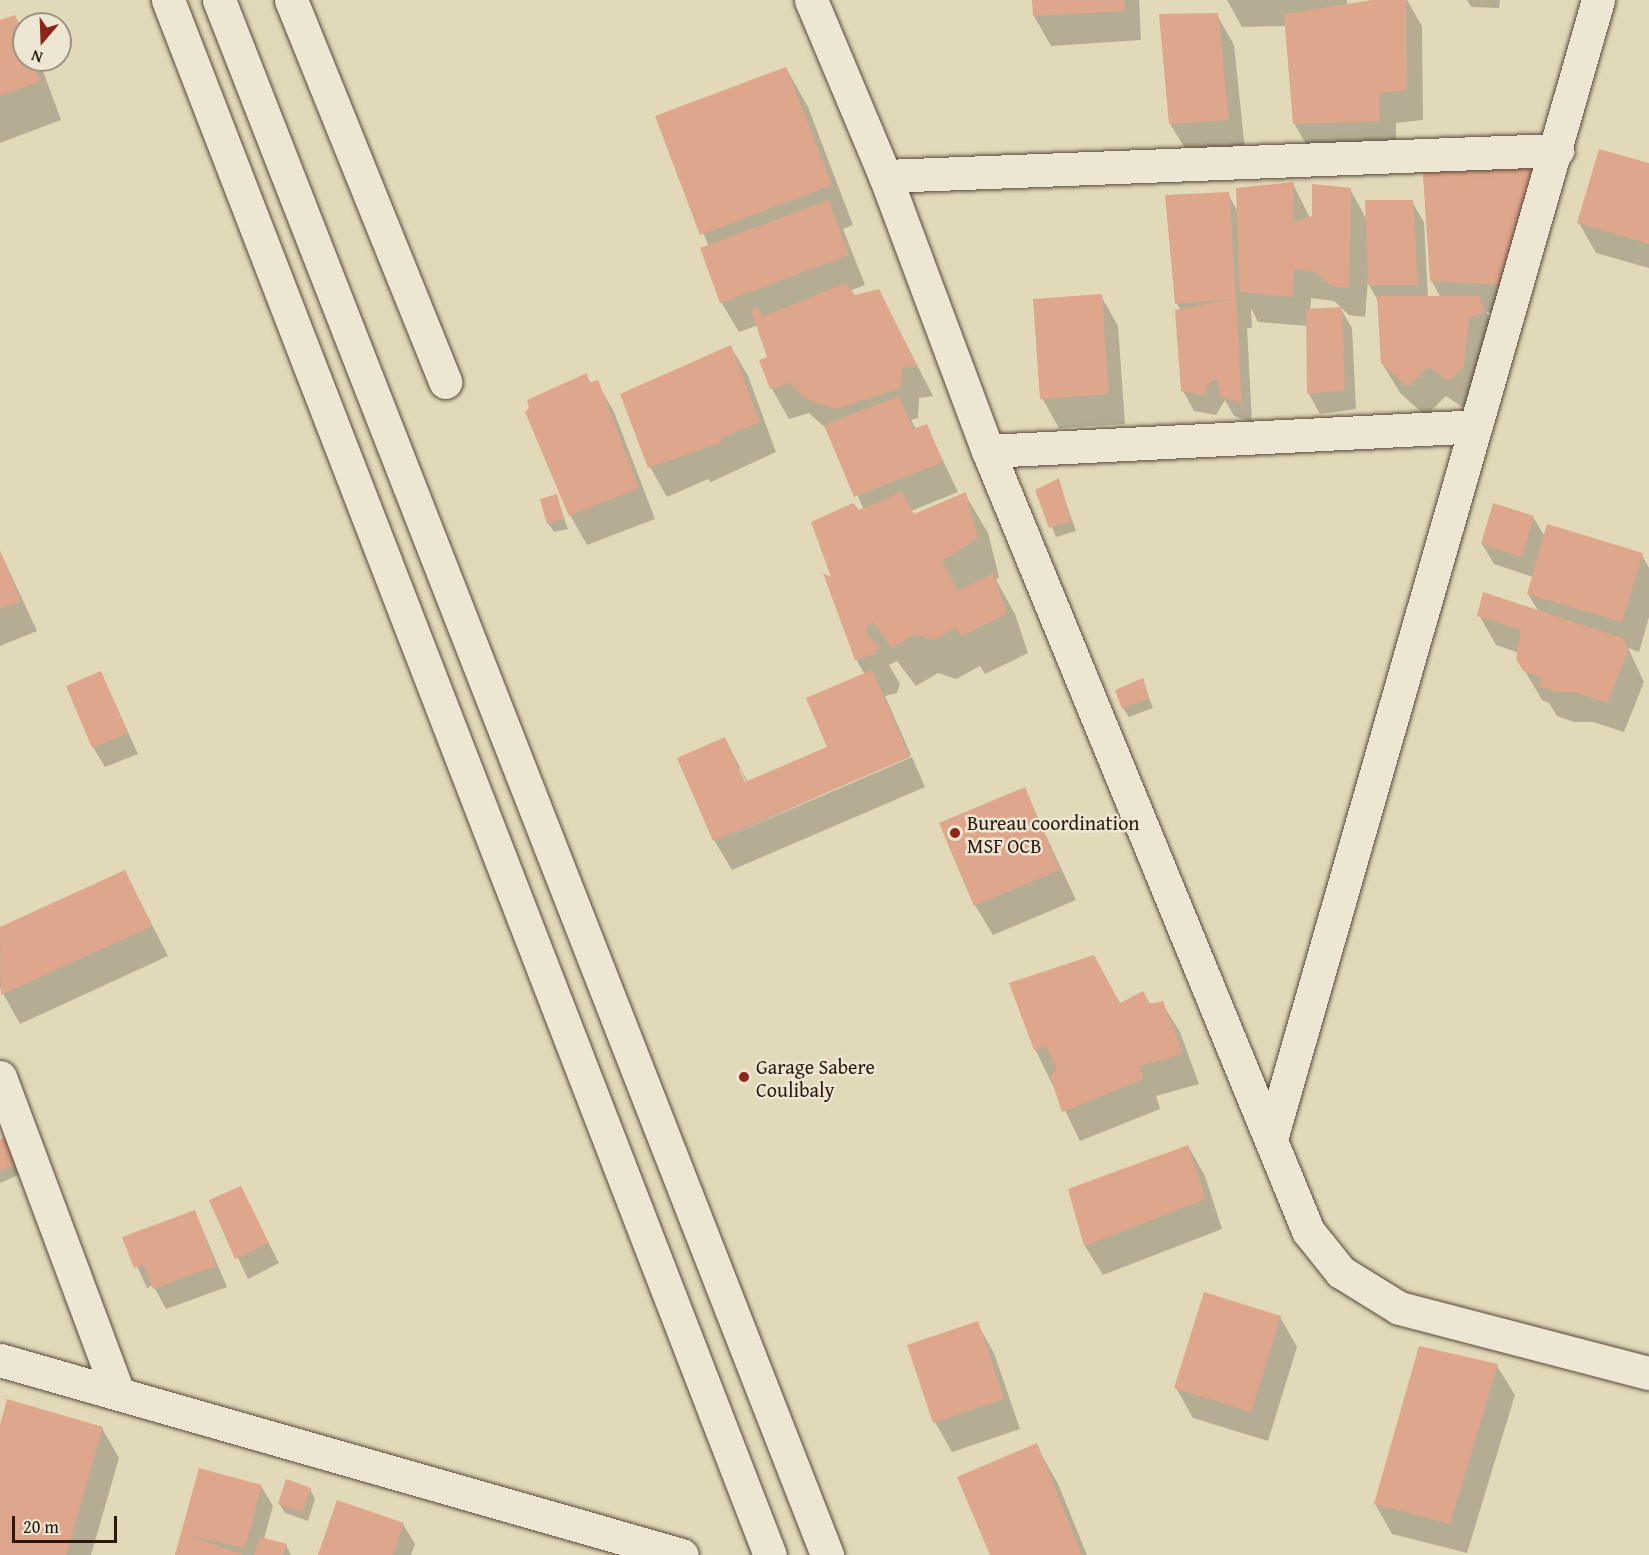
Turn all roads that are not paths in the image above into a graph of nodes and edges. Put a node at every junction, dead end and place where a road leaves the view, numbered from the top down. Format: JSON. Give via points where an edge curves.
{"nodes":[{"id":1,"x":168,"y":0,"type":"edge"},
{"id":2,"x":219,"y":0,"type":"edge"},
{"id":3,"x":291,"y":0,"type":"edge"},
{"id":4,"x":812,"y":0,"type":"edge"},
{"id":5,"x":1598,"y":0,"type":"edge"},
{"id":6,"x":1557,"y":150,"type":"junction"},
{"id":7,"x":885,"y":177,"type":"junction"},
{"id":8,"x":445,"y":382,"type":"dead end"},
{"id":9,"x":1474,"y":426,"type":"junction"},
{"id":10,"x":988,"y":451,"type":"junction"},
{"id":11,"x":0,"y":1077,"type":"edge"},
{"id":12,"x":1271,"y":1139,"type":"junction"},
{"id":13,"x":0,"y":1360,"type":"edge"},
{"id":14,"x":1649,"y":1373,"type":"edge"},
{"id":15,"x":118,"y":1393,"type":"junction"},
{"id":16,"x":681,"y":1555,"type":"edge"},
{"id":17,"x":770,"y":1555,"type":"edge"},
{"id":18,"x":827,"y":1555,"type":"edge"}],
"edges":[{"from":1,"to":17,"type":"street"},
{"from":2,"to":18,"type":"street"},
{"from":3,"to":8,"type":"street"},
{"from":4,"to":7,"type":"street"},
{"from":5,"to":6,"type":"street"},
{"from":6,"to":7,"type":"street"},
{"from":6,"to":9,"type":"street"},
{"from":7,"to":10,"type":"street"},
{"from":9,"to":10,"type":"street"},
{"from":9,"to":12,"type":"street"},
{"from":10,"to":12,"type":"street"},
{"from":11,"to":15,"type":"street"},
{"from":12,"to":14,"type":"street","via":[[1308,1231],[1341,1272],[1360,1284],[1399,1308]]},
{"from":13,"to":15,"type":"street"},
{"from":15,"to":16,"type":"street"}]}
